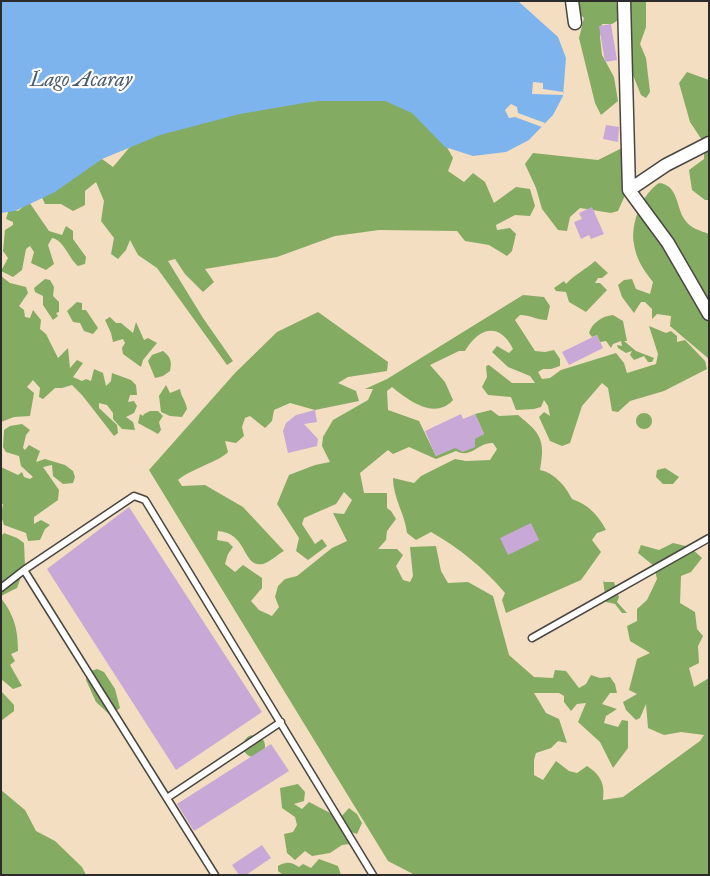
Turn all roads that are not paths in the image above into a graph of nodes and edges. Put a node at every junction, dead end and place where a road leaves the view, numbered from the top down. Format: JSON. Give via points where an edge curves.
{"nodes":[{"id":1,"x":572,"y":1,"type":"edge"},
{"id":2,"x":624,"y":1,"type":"edge"},
{"id":3,"x":575,"y":22,"type":"dead end"},
{"id":4,"x":709,"y":143,"type":"edge"},
{"id":5,"x":629,"y":190,"type":"junction"},
{"id":6,"x":709,"y":314,"type":"edge"},
{"id":7,"x":709,"y":538,"type":"edge"},
{"id":8,"x":24,"y":570,"type":"junction"},
{"id":9,"x":1,"y":588,"type":"edge"},
{"id":10,"x":532,"y":638,"type":"dead end"},
{"id":11,"x":280,"y":722,"type":"junction"},
{"id":12,"x":167,"y":798,"type":"junction"},
{"id":13,"x":215,"y":875,"type":"edge"},
{"id":14,"x":373,"y":875,"type":"edge"}],
"edges":[{"from":1,"to":3,"type":"street"},
{"from":2,"to":5,"type":"street"},
{"from":4,"to":5,"type":"street","via":[[666,165]]},
{"from":5,"to":6,"type":"street","via":[[668,243]]},
{"from":7,"to":10,"type":"lane"},
{"from":8,"to":9,"type":"lane"},
{"from":8,"to":11,"type":"lane","via":[[134,496],[145,500]]},
{"from":8,"to":12,"type":"lane"},
{"from":11,"to":12,"type":"lane"},
{"from":11,"to":14,"type":"lane"},
{"from":12,"to":13,"type":"lane"}]}
